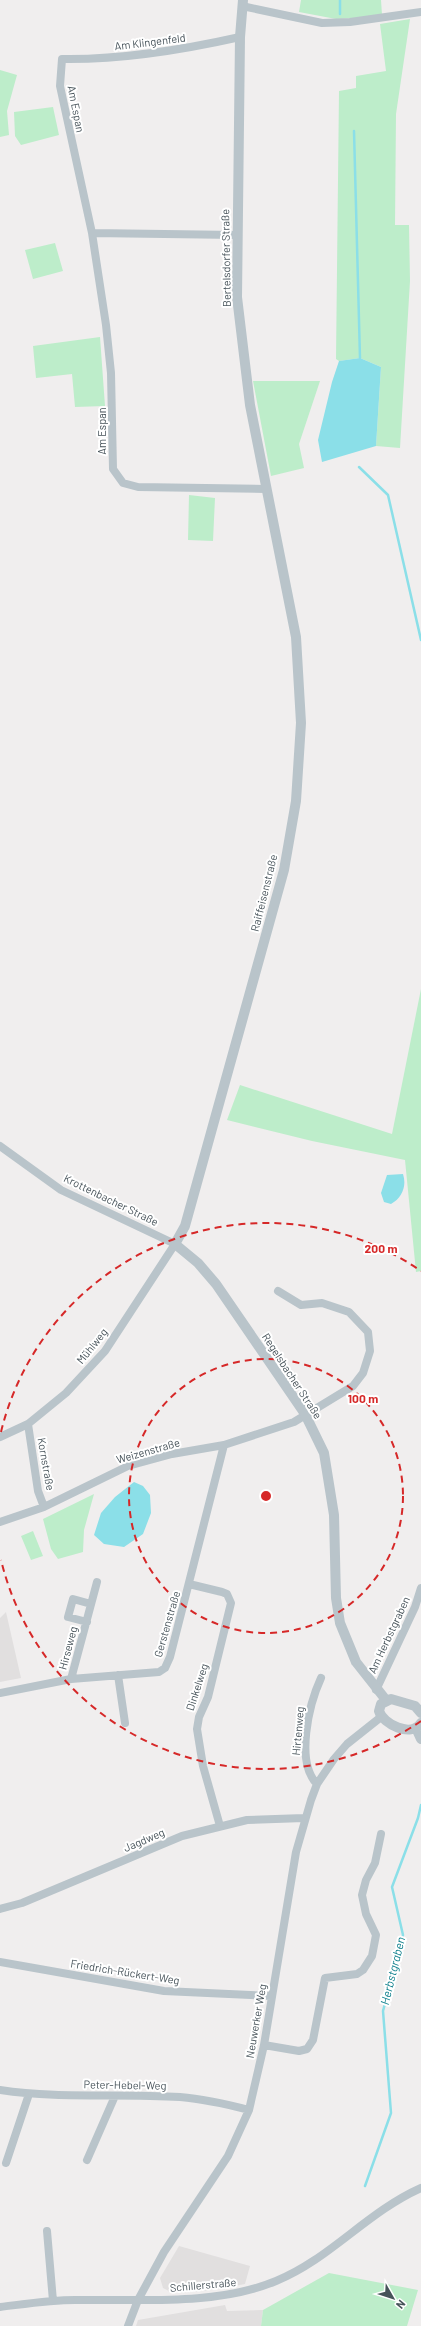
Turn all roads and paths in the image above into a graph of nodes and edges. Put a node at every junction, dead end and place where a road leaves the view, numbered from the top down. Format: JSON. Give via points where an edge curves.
{"nodes":[{"id":1,"x":243,"y":3,"type":"edge"},
{"id":2,"x":421,"y":12,"type":"edge"},
{"id":3,"x":240,"y":37,"type":"junction"},
{"id":4,"x":62,"y":58,"type":"joint"},
{"id":5,"x":92,"y":233,"type":"junction"},
{"id":6,"x":237,"y":235,"type":"junction"},
{"id":7,"x":266,"y":489,"type":"junction"},
{"id":8,"x":277,"y":537,"type":"joint"},
{"id":9,"x":0,"y":1146,"type":"edge"},
{"id":10,"x":175,"y":1244,"type":"junction"},
{"id":11,"x":278,"y":1291,"type":"dead end"},
{"id":12,"x":305,"y":1414,"type":"junction"},
{"id":13,"x":28,"y":1424,"type":"junction"},
{"id":14,"x":0,"y":1437,"type":"edge"},
{"id":15,"x":224,"y":1445,"type":"junction"},
{"id":16,"x":44,"y":1507,"type":"junction"},
{"id":17,"x":0,"y":1522,"type":"edge"},
{"id":18,"x":97,"y":1582,"type":"dead end"},
{"id":19,"x":189,"y":1584,"type":"junction"},
{"id":20,"x":421,"y":1588,"type":"edge"},
{"id":21,"x":91,"y":1604,"type":"junction"},
{"id":22,"x":86,"y":1622,"type":"junction"},
{"id":23,"x":118,"y":1675,"type":"junction"},
{"id":24,"x":321,"y":1678,"type":"dead end"},
{"id":25,"x":71,"y":1679,"type":"junction"},
{"id":26,"x":376,"y":1690,"type":"junction"},
{"id":27,"x":0,"y":1693,"type":"edge"},
{"id":28,"x":386,"y":1700,"type":"junction"},
{"id":29,"x":421,"y":1712,"type":"edge"},
{"id":30,"x":381,"y":1717,"type":"junction"},
{"id":31,"x":125,"y":1722,"type":"dead end"},
{"id":32,"x":418,"y":1725,"type":"edge"},
{"id":33,"x":421,"y":1739,"type":"edge"},
{"id":34,"x":317,"y":1784,"type":"junction"},
{"id":35,"x":304,"y":1818,"type":"junction"},
{"id":36,"x":220,"y":1826,"type":"junction"},
{"id":37,"x":382,"y":1834,"type":"dead end"},
{"id":38,"x":0,"y":1909,"type":"edge"},
{"id":39,"x":0,"y":1962,"type":"edge"},
{"id":40,"x":271,"y":1996,"type":"junction"},
{"id":41,"x":264,"y":2045,"type":"junction"},
{"id":42,"x":0,"y":2090,"type":"edge"},
{"id":43,"x":29,"y":2094,"type":"junction"},
{"id":44,"x":115,"y":2096,"type":"junction"},
{"id":45,"x":249,"y":2110,"type":"junction"},
{"id":46,"x":87,"y":2160,"type":"dead end"},
{"id":47,"x":6,"y":2163,"type":"dead end"},
{"id":48,"x":421,"y":2188,"type":"edge"},
{"id":49,"x":48,"y":2231,"type":"dead end"},
{"id":50,"x":138,"y":2300,"type":"junction"},
{"id":51,"x":53,"y":2302,"type":"junction"},
{"id":52,"x":0,"y":2307,"type":"edge"},
{"id":53,"x":128,"y":2326,"type":"edge"}],
"edges":[{"from":1,"to":2,"type":"street","via":[[322,23],[350,22]]},
{"from":1,"to":3,"type":"street","name":"Bertelsdorfer Straße"},
{"from":3,"to":4,"type":"street","name":"Am Klingenfeld","via":[[189,49],[102,60]]},
{"from":3,"to":6,"type":"street","name":"Bertelsdorfer Straße"},
{"from":4,"to":5,"type":"street","name":"Am Espan","via":[[60,86]]},
{"from":5,"to":6,"type":"street"},
{"from":5,"to":7,"type":"street","name":"Am Espan","via":[[111,373],[113,469],[123,484],[138,487]]},
{"from":6,"to":7,"type":"street","name":"Bertelsdorfer Straße","via":[[237,297],[250,405]]},
{"from":7,"to":8,"type":"street","name":"Bertelsdorfer Straße"},
{"from":8,"to":10,"type":"street","name":"Raiffeisenstraße","via":[[296,637],[301,723],[296,801],[284,870],[185,1226]]},
{"from":9,"to":10,"type":"street","name":"Krottenbacher Straße","via":[[62,1190]]},
{"from":10,"to":12,"type":"street","name":"Regelsbacher Straße","via":[[198,1263],[216,1284]]},
{"from":10,"to":13,"type":"street","name":"Mühlweg","via":[[105,1351],[66,1393]]},
{"from":11,"to":12,"type":"street","name":"Weizenstraße","via":[[301,1305],[322,1303],[349,1312],[368,1332],[370,1351],[363,1373],[353,1386]]},
{"from":12,"to":15,"type":"street","name":"Weizenstraße","via":[[294,1422]]},
{"from":12,"to":26,"type":"street","name":"Regelsbacher Straße","via":[[324,1453],[334,1515],[336,1598],[340,1623],[356,1662]]},
{"from":13,"to":14,"type":"street","name":"Mühlweg"},
{"from":13,"to":16,"type":"street","name":"Kornstraße","via":[[38,1491]]},
{"from":15,"to":16,"type":"street","name":"Weizenstraße","via":[[172,1454],[128,1466]]},
{"from":15,"to":19,"type":"street","name":"Gerstenstraße"},
{"from":16,"to":17,"type":"street","name":"Weizenstraße"},
{"from":18,"to":21,"type":"street","name":"Hirseweg"},
{"from":19,"to":23,"type":"street","name":"Gerstenstraße","via":[[170,1657],[164,1668],[159,1672]]},
{"from":19,"to":36,"type":"street","name":"Dinkelweg","via":[[227,1594],[231,1602],[208,1697],[197,1729],[203,1766]]},
{"from":20,"to":26,"type":"street","name":"Am Herbstgraben","via":[[415,1607]]},
{"from":21,"to":22,"type":"street","name":"Hirseweg"},
{"from":21,"to":22,"type":"street","name":"Hirseweg","via":[[73,1599],[68,1617]]},
{"from":22,"to":25,"type":"street","name":"Hirseweg"},
{"from":23,"to":25,"type":"street","name":"Gerstenstraße"},
{"from":23,"to":31,"type":"street"},
{"from":24,"to":34,"type":"street","name":"Hirtenweg","via":[[310,1712],[306,1754],[309,1777]]},
{"from":25,"to":27,"type":"street","name":"Gerstenstraße"},
{"from":26,"to":28,"type":"street","name":"Regelsbacher Straße"},
{"from":28,"to":29,"type":"street","via":[[406,1702]]},
{"from":28,"to":30,"type":"street","via":[[380,1707]]},
{"from":30,"to":32,"type":"street","via":[[387,1723],[405,1729]]},
{"from":30,"to":34,"type":"street","name":"Neuwerker Weg","via":[[347,1744]]},
{"from":32,"to":33,"type":"street"},
{"from":34,"to":35,"type":"street","name":"Neuwerker Weg"},
{"from":35,"to":36,"type":"street","name":"Jagdweg","via":[[247,1820]]},
{"from":35,"to":40,"type":"street","name":"Neuwerker Weg"},
{"from":36,"to":38,"type":"street","name":"Jagdweg","via":[[182,1836],[22,1903]]},
{"from":37,"to":41,"type":"street","via":[[375,1863],[362,1895],[366,1914],[376,1935],[375,1948],[369,1964],[357,1974],[325,1978],[313,2040],[307,2049],[299,2051]]},
{"from":39,"to":40,"type":"street","name":"Friedrich-Rückert-Weg","via":[[164,1991]]},
{"from":40,"to":41,"type":"street","name":"Neuwerker Weg"},
{"from":41,"to":45,"type":"street","name":"Neuwerker Weg"},
{"from":42,"to":43,"type":"street","name":"Peter-Hebel-Weg"},
{"from":43,"to":44,"type":"street","name":"Peter-Hebel-Weg"},
{"from":43,"to":47,"type":"street"},
{"from":44,"to":45,"type":"street","name":"Peter-Hebel-Weg","via":[[198,2099]]},
{"from":44,"to":46,"type":"street"},
{"from":45,"to":50,"type":"street","name":"Neuwerker Weg","via":[[228,2156],[164,2252]]},
{"from":48,"to":50,"type":"street","name":"Schillerstraße","via":[[384,2208],[311,2264],[276,2281],[242,2292],[216,2296]]},
{"from":49,"to":51,"type":"street"},
{"from":50,"to":51,"type":"street","name":"Schillerstraße"},
{"from":50,"to":53,"type":"street","name":"Neuwerker Weg"},
{"from":51,"to":52,"type":"street","name":"Schillerstraße"}]}
